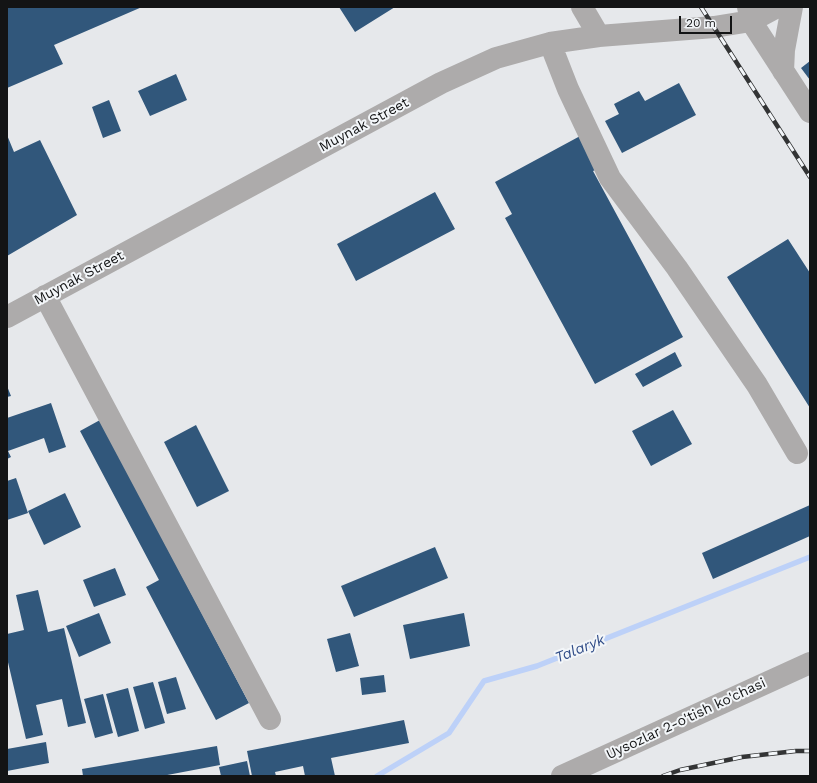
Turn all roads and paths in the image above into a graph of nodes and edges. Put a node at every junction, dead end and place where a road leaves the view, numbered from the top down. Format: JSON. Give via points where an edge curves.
{"nodes":[{"id":1,"x":582,"y":7,"type":"edge"},
{"id":2,"x":777,"y":7,"type":"edge"},
{"id":3,"x":792,"y":7,"type":"edge"},
{"id":4,"x":749,"y":14,"type":"edge"},
{"id":5,"x":599,"y":36,"type":"junction"},
{"id":6,"x":550,"y":43,"type":"junction"},
{"id":7,"x":783,"y":71,"type":"junction"},
{"id":8,"x":810,"y":112,"type":"edge"},
{"id":9,"x":45,"y":296,"type":"junction"},
{"id":10,"x":7,"y":317,"type":"edge"},
{"id":11,"x":797,"y":453,"type":"dead end"},
{"id":12,"x":810,"y":663,"type":"edge"},
{"id":13,"x":270,"y":720,"type":"dead end"},
{"id":14,"x":562,"y":776,"type":"edge"}],
"edges":[{"from":1,"to":5,"type":"street"},
{"from":2,"to":4,"type":"street"},
{"from":3,"to":7,"type":"street"},
{"from":4,"to":5,"type":"street","name":"Muynak Street","via":[[714,27]]},
{"from":4,"to":7,"type":"street"},
{"from":5,"to":6,"type":"street","name":"Muynak Street"},
{"from":6,"to":9,"type":"street","name":"Muynak Street","via":[[496,58],[442,83]]},
{"from":6,"to":11,"type":"street","via":[[568,89],[610,178],[677,268],[757,385]]},
{"from":7,"to":8,"type":"street"},
{"from":9,"to":10,"type":"street","name":"Muynak Street"},
{"from":9,"to":13,"type":"street"},
{"from":12,"to":14,"type":"street","name":"Uysozlar 2-o'tish ko'chasi"}]}
